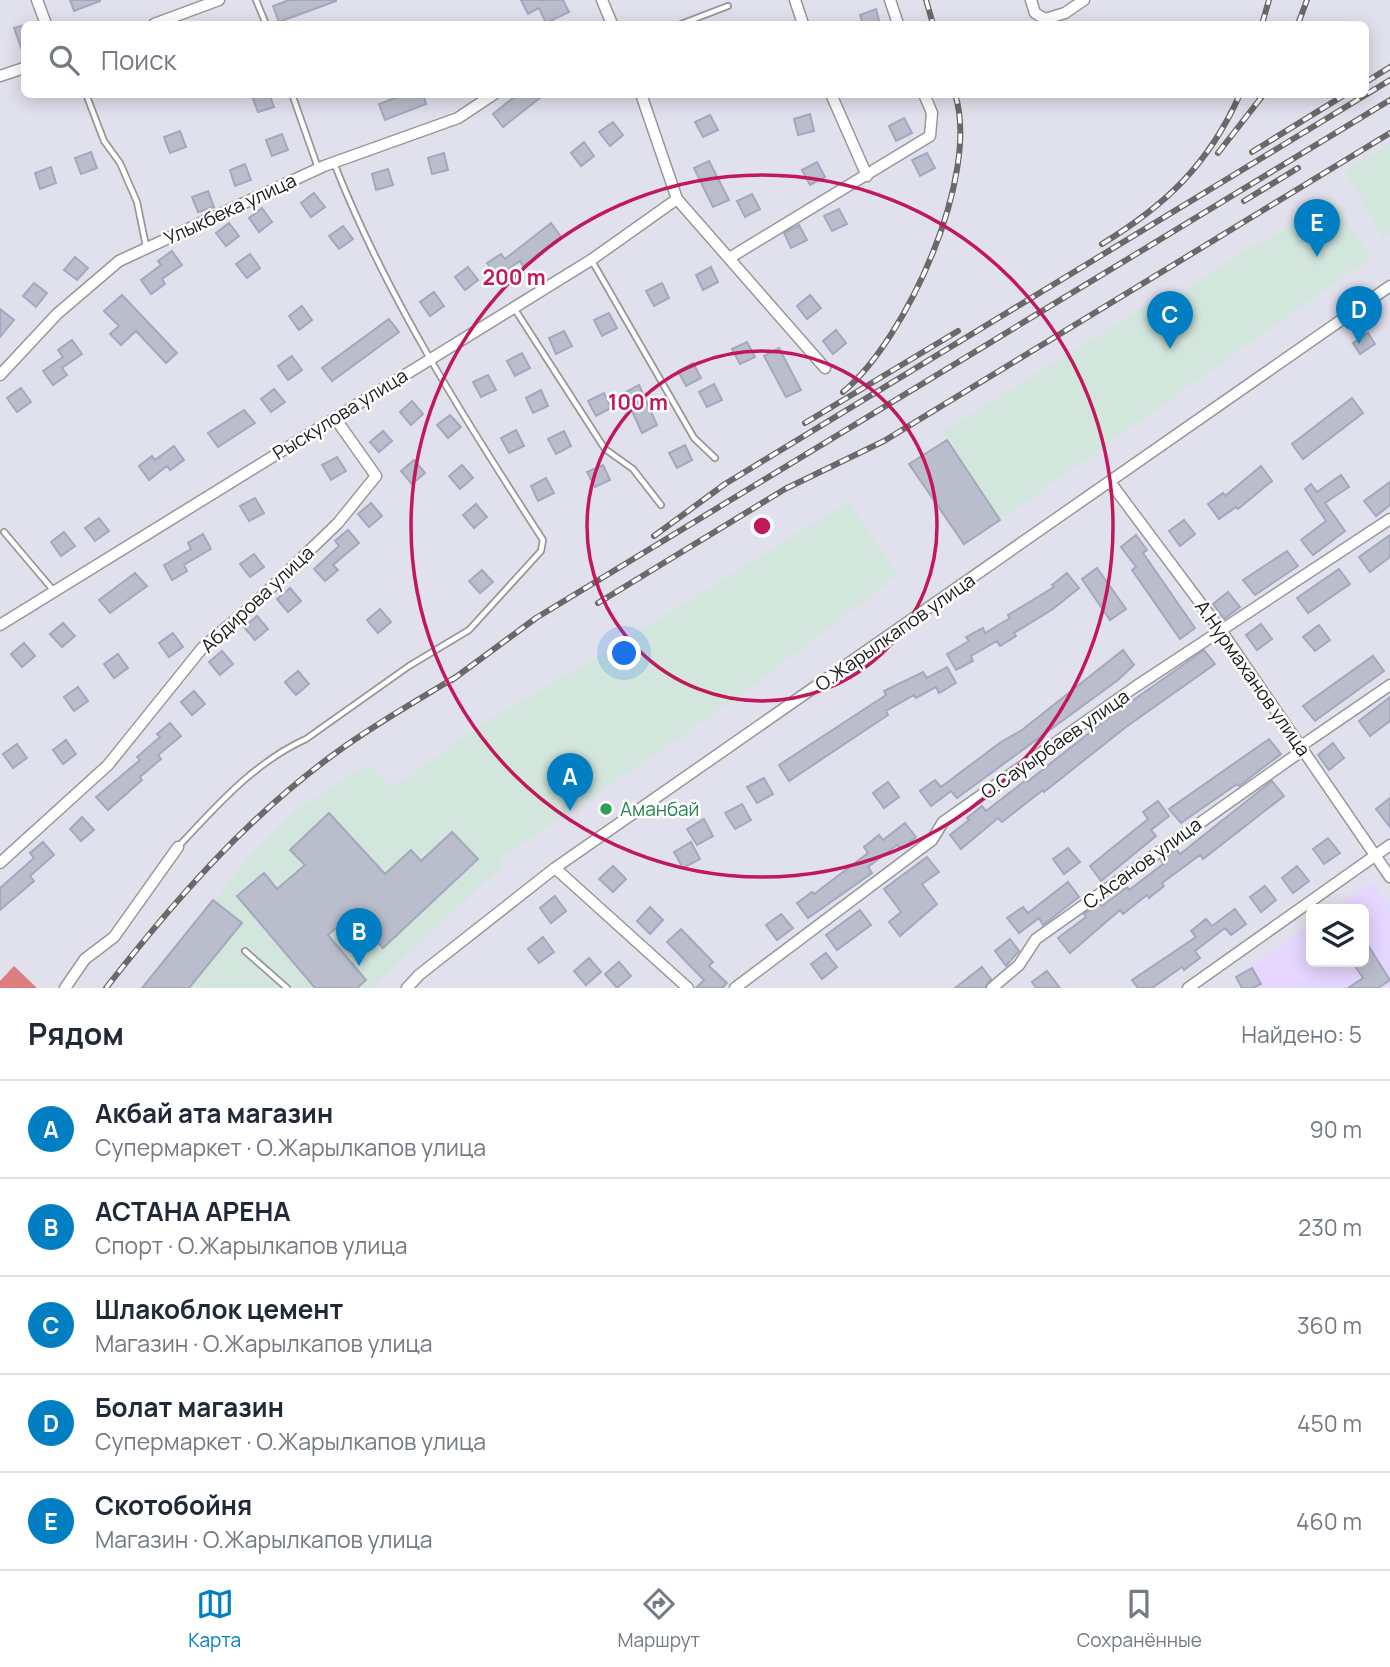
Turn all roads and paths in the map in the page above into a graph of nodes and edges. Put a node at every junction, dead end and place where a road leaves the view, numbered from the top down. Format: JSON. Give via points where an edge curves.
{"nodes":[{"id":1,"x":37,"y":0,"type":"edge"},
{"id":2,"x":219,"y":0,"type":"edge"},
{"id":3,"x":256,"y":0,"type":"edge"},
{"id":4,"x":602,"y":0,"type":"edge"},
{"id":5,"x":794,"y":0,"type":"edge"},
{"id":6,"x":890,"y":0,"type":"edge"},
{"id":7,"x":1031,"y":0,"type":"edge"},
{"id":8,"x":1084,"y":0,"type":"edge"},
{"id":9,"x":728,"y":6,"type":"dead end"},
{"id":10,"x":45,"y":21,"type":"edge"},
{"id":11,"x":162,"y":21,"type":"edge"},
{"id":12,"x":265,"y":21,"type":"edge"},
{"id":13,"x":607,"y":21,"type":"edge"},
{"id":14,"x":689,"y":21,"type":"edge"},
{"id":15,"x":802,"y":21,"type":"edge"},
{"id":16,"x":897,"y":21,"type":"edge"},
{"id":17,"x":21,"y":69,"type":"edge"},
{"id":18,"x":0,"y":76,"type":"edge"},
{"id":19,"x":88,"y":98,"type":"edge"},
{"id":20,"x":293,"y":98,"type":"edge"},
{"id":21,"x":488,"y":98,"type":"edge"},
{"id":22,"x":642,"y":98,"type":"edge"},
{"id":23,"x":833,"y":98,"type":"edge"},
{"id":24,"x":926,"y":98,"type":"edge"},
{"id":25,"x":334,"y":163,"type":"junction"},
{"id":26,"x":318,"y":169,"type":"junction"},
{"id":27,"x":867,"y":176,"type":"junction"},
{"id":28,"x":677,"y":199,"type":"junction"},
{"id":29,"x":146,"y":247,"type":"junction"},
{"id":30,"x":731,"y":257,"type":"junction"},
{"id":31,"x":591,"y":260,"type":"junction"},
{"id":32,"x":1390,"y":286,"type":"edge"},
{"id":33,"x":513,"y":307,"type":"junction"},
{"id":34,"x":432,"y":358,"type":"junction"},
{"id":35,"x":825,"y":368,"type":"dead end"},
{"id":36,"x":0,"y":375,"type":"edge"},
{"id":37,"x":335,"y":418,"type":"junction"},
{"id":38,"x":715,"y":458,"type":"dead end"},
{"id":39,"x":1110,"y":482,"type":"junction"},
{"id":40,"x":661,"y":505,"type":"dead end"},
{"id":41,"x":1390,"y":519,"type":"edge"},
{"id":42,"x":4,"y":533,"type":"dead end"},
{"id":43,"x":54,"y":591,"type":"junction"},
{"id":44,"x":0,"y":625,"type":"edge"},
{"id":45,"x":1222,"y":632,"type":"junction"},
{"id":46,"x":1390,"y":685,"type":"edge"},
{"id":47,"x":1302,"y":748,"type":"junction"},
{"id":48,"x":1390,"y":845,"type":"edge"},
{"id":49,"x":178,"y":847,"type":"joint"},
{"id":50,"x":1374,"y":856,"type":"junction"},
{"id":51,"x":0,"y":863,"type":"edge"},
{"id":52,"x":555,"y":868,"type":"junction"},
{"id":53,"x":1390,"y":877,"type":"edge"},
{"id":54,"x":245,"y":951,"type":"dead end"},
{"id":55,"x":65,"y":988,"type":"edge"},
{"id":56,"x":287,"y":988,"type":"edge"},
{"id":57,"x":407,"y":988,"type":"edge"},
{"id":58,"x":688,"y":988,"type":"edge"},
{"id":59,"x":735,"y":988,"type":"edge"},
{"id":60,"x":992,"y":988,"type":"edge"},
{"id":61,"x":1188,"y":988,"type":"edge"}],
"edges":[{"from":1,"to":10,"type":"street"},
{"from":2,"to":11,"type":"street"},
{"from":3,"to":12,"type":"lane"},
{"from":4,"to":13,"type":"street"},
{"from":5,"to":15,"type":"street"},
{"from":6,"to":16,"type":"street"},
{"from":7,"to":8,"type":"street","via":[[1035,13],[1045,19]]},
{"from":9,"to":14,"type":"lane"},
{"from":17,"to":18,"type":"street"},
{"from":19,"to":29,"type":"lane","via":[[104,141],[120,163],[137,202]]},
{"from":20,"to":26,"type":"lane"},
{"from":21,"to":25,"type":"street","name":"Улыкбека улица","via":[[457,118]]},
{"from":22,"to":28,"type":"street"},
{"from":23,"to":27,"type":"street"},
{"from":24,"to":27,"type":"street","via":[[932,113],[930,136]]},
{"from":25,"to":26,"type":"street","name":"Улыкбека улица"},
{"from":25,"to":34,"type":"lane","via":[[366,240]]},
{"from":26,"to":29,"type":"street","name":"Улыкбека улица"},
{"from":27,"to":30,"type":"street"},
{"from":28,"to":30,"type":"street"},
{"from":28,"to":31,"type":"street","name":"Рыскулова улица"},
{"from":29,"to":36,"type":"street","name":"Улыкбека улица","via":[[119,261],[57,314]]},
{"from":30,"to":35,"type":"street"},
{"from":31,"to":33,"type":"street","name":"Рыскулова улица"},
{"from":31,"to":38,"type":"lane","via":[[694,438]]},
{"from":32,"to":39,"type":"street","name":"О.Жарылкапов улица"},
{"from":33,"to":34,"type":"street","name":"Рыскулова улица"},
{"from":33,"to":40,"type":"lane","via":[[605,449],[633,469]]},
{"from":34,"to":37,"type":"street","name":"Рыскулова улица"},
{"from":34,"to":49,"type":"lane","via":[[543,540],[541,551],[470,630],[288,747],[227,795]]},
{"from":37,"to":43,"type":"street","name":"Рыскулова улица"},
{"from":37,"to":51,"type":"street","name":"Абдирова улица","via":[[376,476],[338,523],[203,647],[108,765]]},
{"from":39,"to":45,"type":"street","name":"А.Нурмаханов улица"},
{"from":39,"to":52,"type":"street","name":"О.Жарылкапов улица"},
{"from":41,"to":45,"type":"street","name":"О.Сауырбаев улица"},
{"from":42,"to":43,"type":"lane"},
{"from":43,"to":44,"type":"street","name":"Рыскулова улица"},
{"from":45,"to":47,"type":"street","name":"А.Нурмаханов улица"},
{"from":45,"to":59,"type":"street","name":"О.Сауырбаев улица","via":[[1135,687],[943,822],[932,840]]},
{"from":46,"to":47,"type":"street","name":"С.Асанов улица"},
{"from":47,"to":50,"type":"street","name":"А.Нурмаханов улица"},
{"from":47,"to":60,"type":"street","name":"С.Асанов улица","via":[[1036,939],[1018,965]]},
{"from":48,"to":50,"type":"street"},
{"from":49,"to":55,"type":"street","via":[[114,937],[85,959]]},
{"from":50,"to":53,"type":"street","name":"А.Нурмаханов улица"},
{"from":50,"to":61,"type":"street"},
{"from":52,"to":57,"type":"street","name":"О.Жарылкапов улица"},
{"from":52,"to":58,"type":"street"},
{"from":54,"to":56,"type":"lane"}]}
